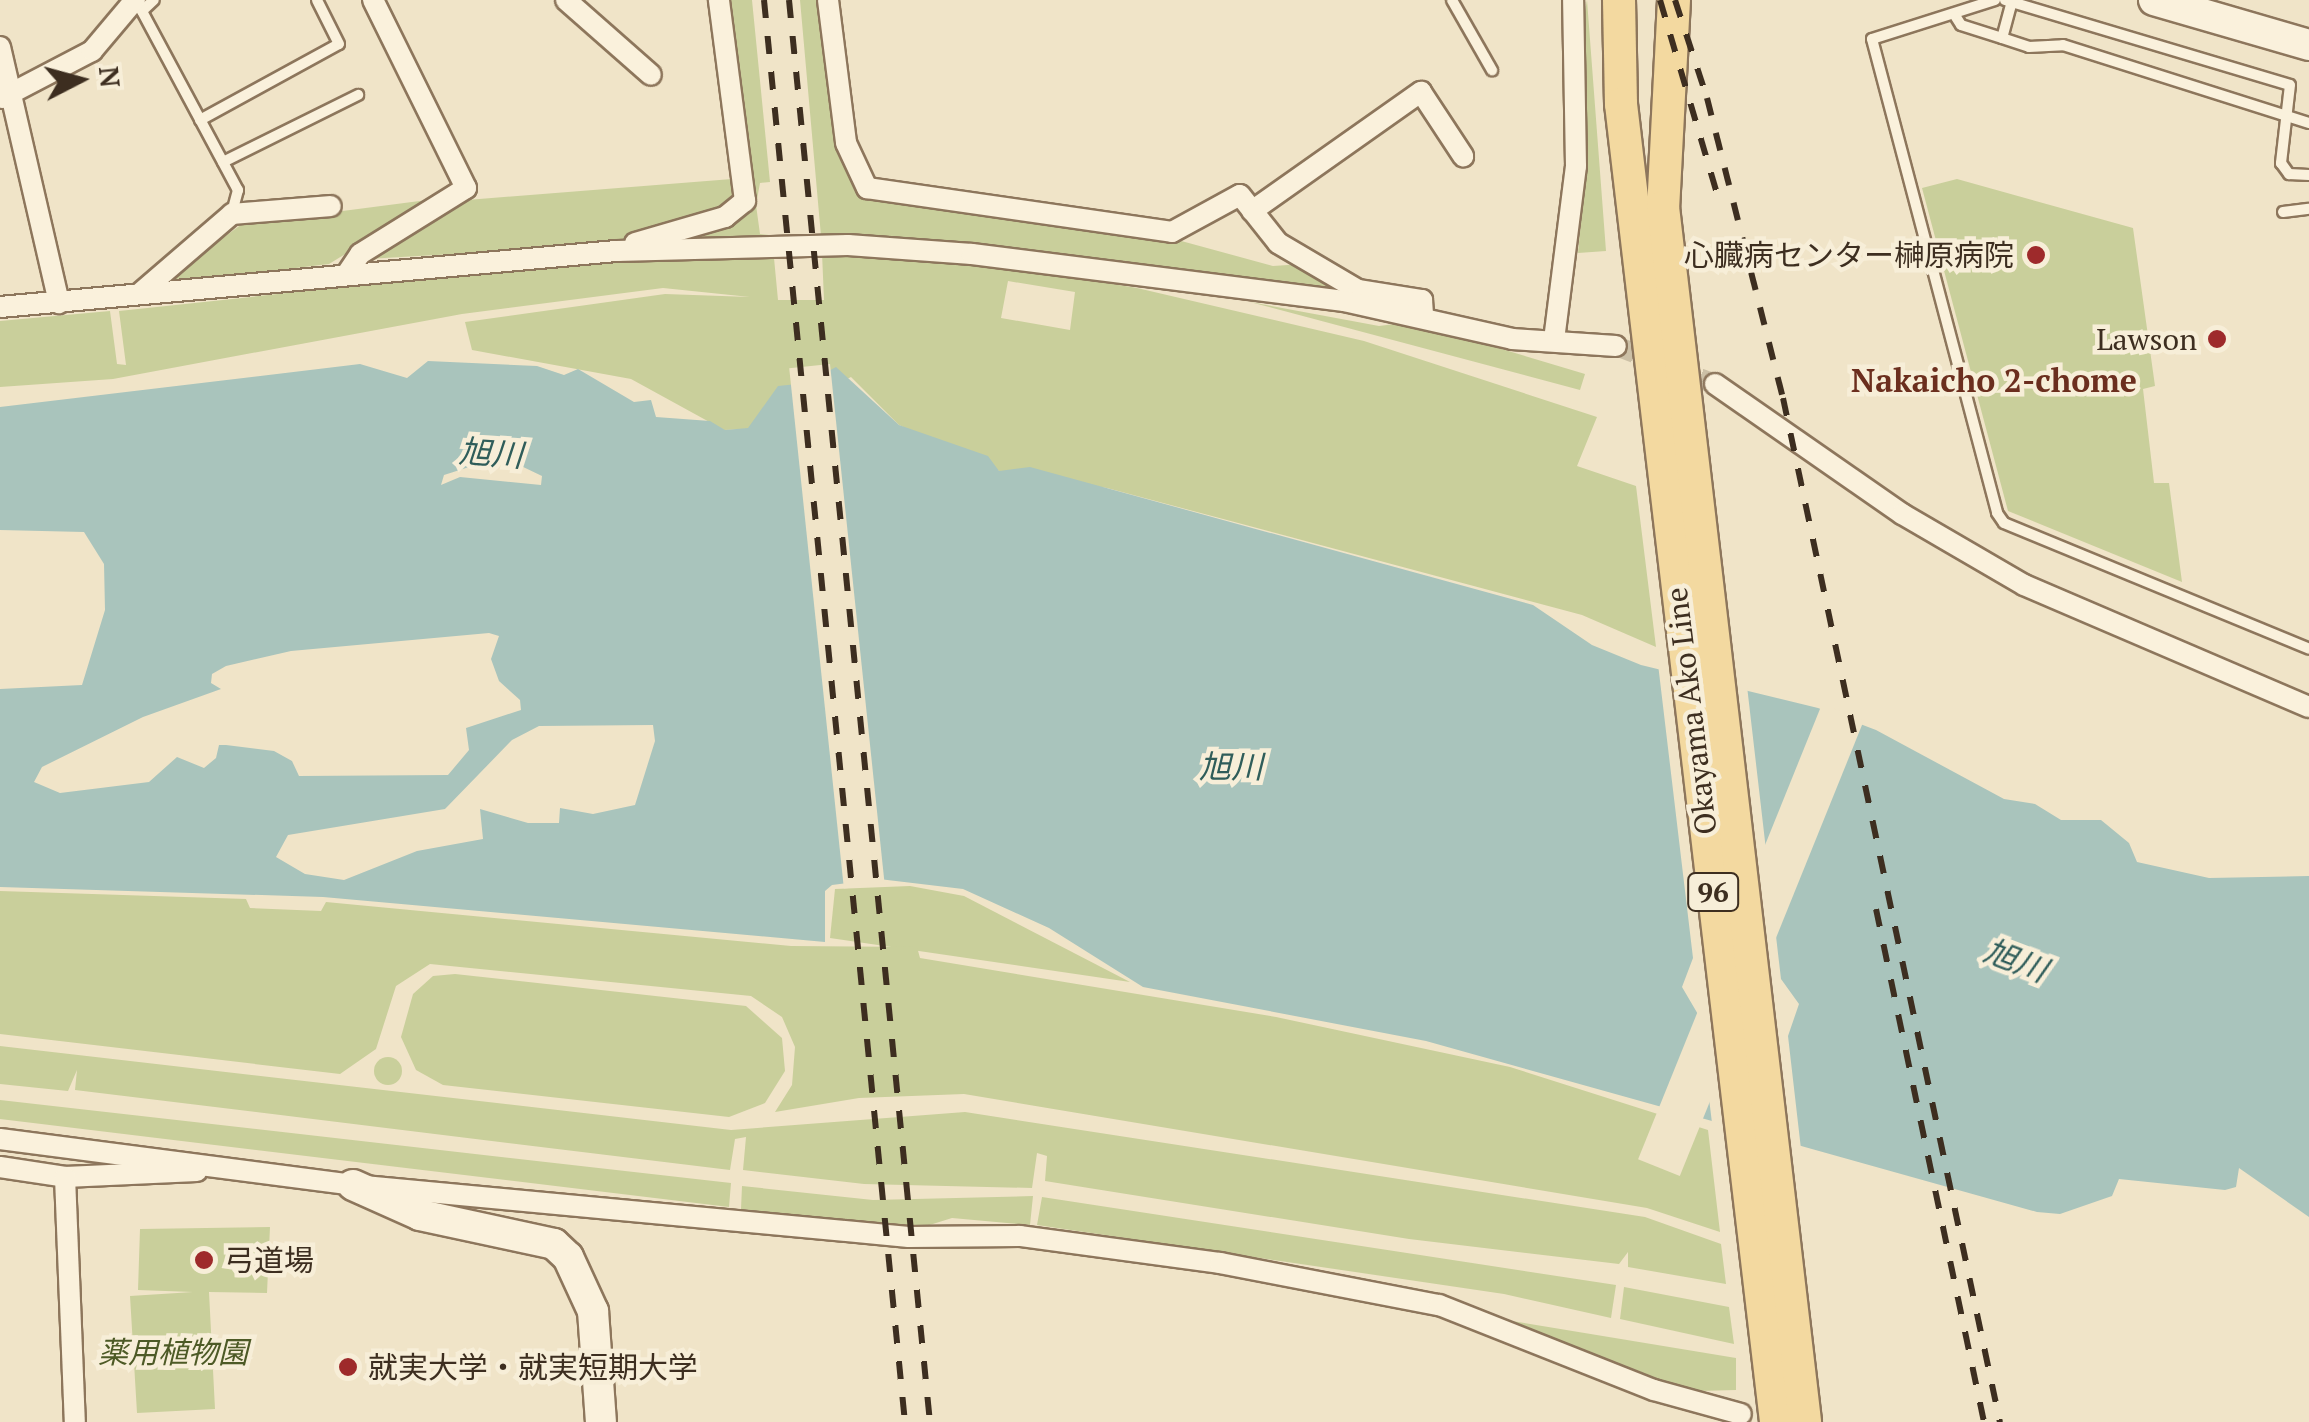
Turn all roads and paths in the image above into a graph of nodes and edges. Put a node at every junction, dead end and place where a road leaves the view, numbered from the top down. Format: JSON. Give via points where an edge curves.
{"nodes":[{"id":1,"x":154,"y":0,"type":"edge"},
{"id":2,"x":317,"y":0,"type":"edge"},
{"id":3,"x":373,"y":0,"type":"edge"},
{"id":4,"x":566,"y":0,"type":"edge"},
{"id":5,"x":719,"y":0,"type":"edge"},
{"id":6,"x":828,"y":0,"type":"edge"},
{"id":7,"x":1452,"y":0,"type":"edge"},
{"id":8,"x":1573,"y":0,"type":"edge"},
{"id":9,"x":1619,"y":0,"type":"edge"},
{"id":10,"x":1674,"y":0,"type":"edge"},
{"id":11,"x":1995,"y":0,"type":"edge"},
{"id":12,"x":2009,"y":0,"type":"edge"},
{"id":13,"x":2160,"y":1,"type":"edge"},
{"id":14,"x":1967,"y":3,"type":"edge"},
{"id":15,"x":138,"y":4,"type":"edge"},
{"id":16,"x":1956,"y":17,"type":"junction"},
{"id":17,"x":2002,"y":38,"type":"junction"},
{"id":18,"x":2309,"y":45,"type":"edge"},
{"id":19,"x":0,"y":48,"type":"edge"},
{"id":20,"x":1492,"y":70,"type":"dead end"},
{"id":21,"x":651,"y":75,"type":"dead end"},
{"id":22,"x":358,"y":95,"type":"dead end"},
{"id":23,"x":6,"y":96,"type":"edge"},
{"id":24,"x":2288,"y":116,"type":"junction"},
{"id":25,"x":200,"y":120,"type":"junction"},
{"id":26,"x":2309,"y":123,"type":"edge"},
{"id":27,"x":1463,"y":156,"type":"dead end"},
{"id":28,"x":223,"y":162,"type":"junction"},
{"id":29,"x":2309,"y":175,"type":"edge"},
{"id":30,"x":331,"y":206,"type":"dead end"},
{"id":31,"x":2309,"y":209,"type":"edge"},
{"id":32,"x":1252,"y":210,"type":"junction"},
{"id":33,"x":2282,"y":212,"type":"dead end"},
{"id":34,"x":232,"y":214,"type":"junction"},
{"id":35,"x":617,"y":251,"type":"junction"},
{"id":36,"x":348,"y":272,"type":"junction"},
{"id":37,"x":138,"y":294,"type":"junction"},
{"id":38,"x":60,"y":302,"type":"junction"},
{"id":39,"x":0,"y":306,"type":"edge"},
{"id":40,"x":1423,"y":315,"type":"junction"},
{"id":41,"x":1554,"y":340,"type":"junction"},
{"id":42,"x":1616,"y":346,"type":"tunnel mouth"},
{"id":43,"x":1715,"y":384,"type":"tunnel mouth"},
{"id":44,"x":1675,"y":459,"type":"junction"},
{"id":45,"x":2309,"y":649,"type":"edge"},
{"id":46,"x":2309,"y":707,"type":"edge"},
{"id":47,"x":0,"y":1140,"type":"edge"},
{"id":48,"x":224,"y":1165,"type":"junction"},
{"id":49,"x":0,"y":1167,"type":"edge"},
{"id":50,"x":65,"y":1176,"type":"junction"},
{"id":51,"x":353,"y":1185,"type":"junction"},
{"id":52,"x":1780,"y":1333,"type":"junction"},
{"id":53,"x":1736,"y":1416,"type":"edge"},
{"id":54,"x":75,"y":1422,"type":"edge"},
{"id":55,"x":601,"y":1422,"type":"edge"},
{"id":56,"x":1776,"y":1422,"type":"edge"},
{"id":57,"x":1805,"y":1422,"type":"edge"}],
"edges":[{"from":1,"to":15,"type":"lane"},
{"from":2,"to":25,"type":"lane","via":[[338,44]]},
{"from":3,"to":36,"type":"street","via":[[466,188],[360,254]]},
{"from":4,"to":21,"type":"street"},
{"from":5,"to":35,"type":"street","via":[[745,200],[725,216]]},
{"from":6,"to":32,"type":"street","via":[[846,143],[867,188],[1156,232],[1190,226],[1240,194]]},
{"from":7,"to":20,"type":"lane"},
{"from":8,"to":41,"type":"street","via":[[1576,166]]},
{"from":9,"to":44,"type":"main road","name":"Okayama Ako Line","number":"96","via":[[1621,104]]},
{"from":10,"to":44,"type":"main road","name":"Okayama Ako Line","number":"96","via":[[1663,207]]},
{"from":11,"to":14,"type":"lane"},
{"from":12,"to":17,"type":"lane"},
{"from":12,"to":24,"type":"lane","via":[[2290,85]]},
{"from":13,"to":18,"type":"street"},
{"from":14,"to":16,"type":"lane"},
{"from":15,"to":23,"type":"street","via":[[92,51]]},
{"from":15,"to":25,"type":"lane"},
{"from":16,"to":17,"type":"lane","via":[[1961,25]]},
{"from":16,"to":45,"type":"lane","via":[[1872,39],[1996,513],[2004,522]]},
{"from":17,"to":24,"type":"lane","via":[[2029,47],[2063,45]]},
{"from":19,"to":23,"type":"street"},
{"from":22,"to":28,"type":"lane"},
{"from":23,"to":38,"type":"street"},
{"from":24,"to":26,"type":"lane"},
{"from":24,"to":29,"type":"lane","via":[[2282,166],[2294,176]]},
{"from":25,"to":28,"type":"lane"},
{"from":27,"to":32,"type":"street","via":[[1421,92]]},
{"from":28,"to":34,"type":"lane","via":[[238,190]]},
{"from":30,"to":34,"type":"street"},
{"from":31,"to":33,"type":"lane"},
{"from":32,"to":40,"type":"street","via":[[1278,243],[1358,290],[1422,300]]},
{"from":34,"to":37,"type":"street"},
{"from":35,"to":36,"type":"street"},
{"from":35,"to":40,"type":"street","via":[[848,246],[972,254]]},
{"from":36,"to":37,"type":"street"},
{"from":37,"to":38,"type":"street"},
{"from":38,"to":39,"type":"street"},
{"from":40,"to":41,"type":"street","via":[[1512,339]]},
{"from":41,"to":42,"type":"street"},
{"from":43,"to":46,"type":"street","via":[[1902,514],[2024,586]]},
{"from":44,"to":52,"type":"main road","name":"Okayama Ako Line","number":"96"},
{"from":47,"to":48,"type":"street"},
{"from":48,"to":50,"type":"street"},
{"from":48,"to":51,"type":"street"},
{"from":49,"to":50,"type":"street"},
{"from":50,"to":54,"type":"street"},
{"from":51,"to":53,"type":"street","via":[[909,1237],[1020,1236],[1220,1262],[1439,1306]]},
{"from":51,"to":55,"type":"street","via":[[420,1215],[554,1244],[568,1257],[593,1312]]},
{"from":52,"to":56,"type":"main road","name":"Okayama Ako Line","number":"96"},
{"from":52,"to":57,"type":"main road","name":"Okayama Ako Line","number":"96"}]}
